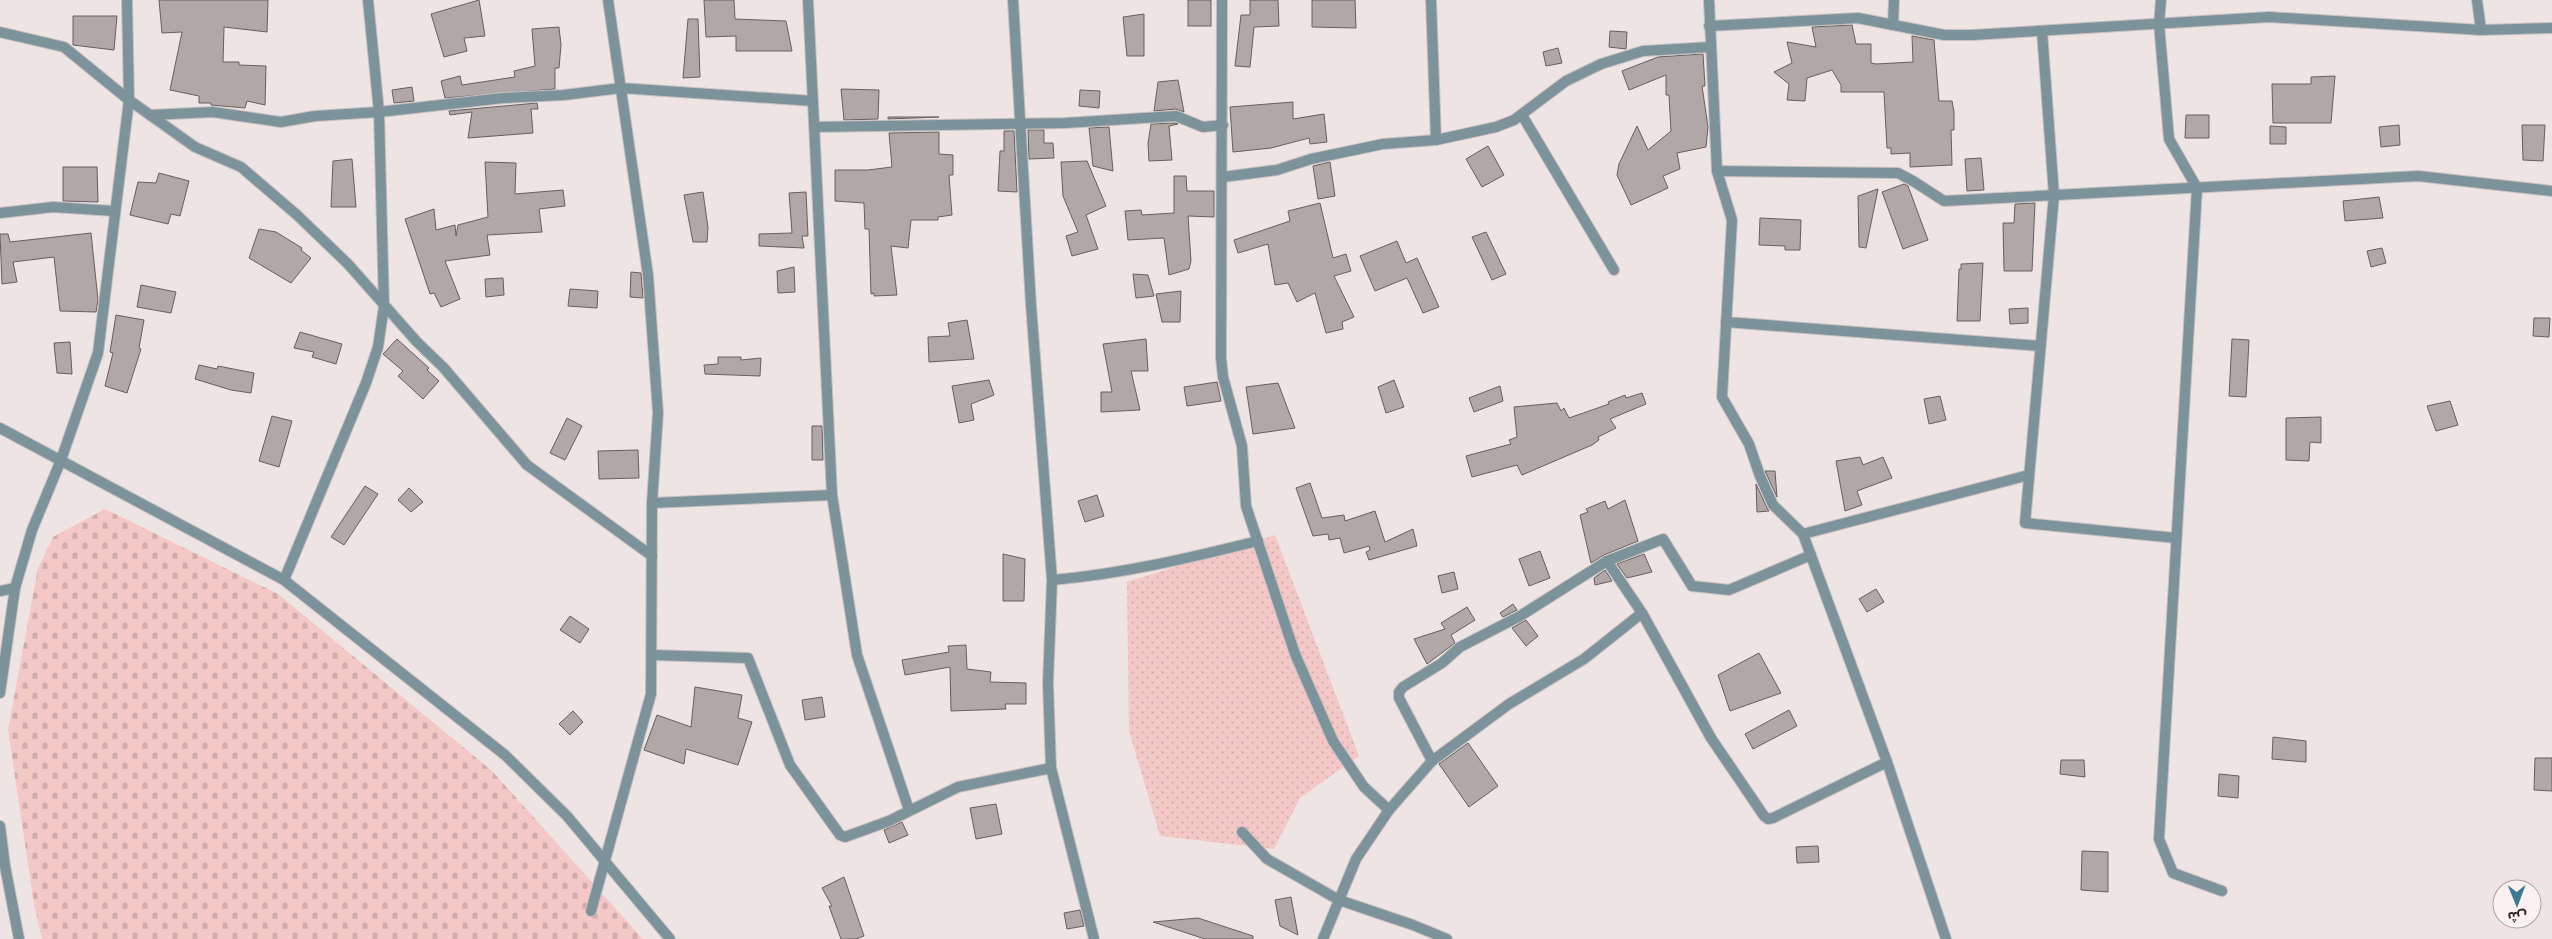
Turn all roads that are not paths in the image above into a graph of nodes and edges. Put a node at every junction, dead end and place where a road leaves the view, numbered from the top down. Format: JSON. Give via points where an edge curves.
{"nodes":[{"id":1,"x":128,"y":0,"type":"edge"},
{"id":2,"x":368,"y":0,"type":"edge"},
{"id":3,"x":608,"y":0,"type":"edge"},
{"id":4,"x":808,"y":0,"type":"edge"},
{"id":5,"x":1013,"y":0,"type":"edge"},
{"id":6,"x":1222,"y":0,"type":"edge"},
{"id":7,"x":1431,"y":0,"type":"edge"},
{"id":8,"x":1709,"y":0,"type":"edge"},
{"id":9,"x":1894,"y":0,"type":"edge"},
{"id":10,"x":2161,"y":0,"type":"edge"},
{"id":11,"x":2477,"y":0,"type":"edge"},
{"id":12,"x":2159,"y":24,"type":"junction"},
{"id":13,"x":1892,"y":25,"type":"junction"},
{"id":14,"x":1709,"y":26,"type":"junction"},
{"id":15,"x":2552,"y":28,"type":"edge"},
{"id":16,"x":2481,"y":30,"type":"junction"},
{"id":17,"x":2042,"y":31,"type":"junction"},
{"id":18,"x":0,"y":32,"type":"edge"},
{"id":19,"x":1711,"y":47,"type":"junction"},
{"id":20,"x":621,"y":88,"type":"junction"},
{"id":21,"x":129,"y":100,"type":"junction"},
{"id":22,"x":813,"y":101,"type":"junction"},
{"id":23,"x":379,"y":112,"type":"junction"},
{"id":24,"x":150,"y":115,"type":"junction"},
{"id":25,"x":1522,"y":115,"type":"junction"},
{"id":26,"x":1021,"y":123,"type":"junction"},
{"id":27,"x":1223,"y":125,"type":"junction"},
{"id":28,"x":816,"y":127,"type":"junction"},
{"id":29,"x":1436,"y":140,"type":"junction"},
{"id":30,"x":1717,"y":171,"type":"junction"},
{"id":31,"x":1223,"y":177,"type":"junction"},
{"id":32,"x":2197,"y":188,"type":"junction"},
{"id":33,"x":2552,"y":191,"type":"edge"},
{"id":34,"x":2054,"y":195,"type":"junction"},
{"id":35,"x":114,"y":211,"type":"junction"},
{"id":36,"x":0,"y":213,"type":"edge"},
{"id":37,"x":1614,"y":270,"type":"dead end"},
{"id":38,"x":384,"y":306,"type":"junction"},
{"id":39,"x":1726,"y":322,"type":"junction"},
{"id":40,"x":2040,"y":346,"type":"junction"},
{"id":41,"x":0,"y":428,"type":"edge"},
{"id":42,"x":61,"y":460,"type":"junction"},
{"id":43,"x":2029,"y":474,"type":"junction"},
{"id":44,"x":832,"y":495,"type":"junction"},
{"id":45,"x":652,"y":503,"type":"junction"},
{"id":46,"x":1804,"y":534,"type":"junction"},
{"id":47,"x":2176,"y":538,"type":"junction"},
{"id":48,"x":1258,"y":541,"type":"junction"},
{"id":49,"x":1811,"y":555,"type":"junction"},
{"id":50,"x":652,"y":556,"type":"junction"},
{"id":51,"x":1607,"y":560,"type":"junction"},
{"id":52,"x":284,"y":580,"type":"junction"},
{"id":53,"x":1052,"y":580,"type":"junction"},
{"id":54,"x":15,"y":588,"type":"junction"},
{"id":55,"x":0,"y":591,"type":"edge"},
{"id":56,"x":1642,"y":613,"type":"junction"},
{"id":57,"x":653,"y":655,"type":"junction"},
{"id":58,"x":0,"y":693,"type":"edge"},
{"id":59,"x":1432,"y":761,"type":"junction"},
{"id":60,"x":1887,"y":762,"type":"junction"},
{"id":61,"x":1050,"y":768,"type":"junction"},
{"id":62,"x":909,"y":810,"type":"junction"},
{"id":63,"x":1389,"y":810,"type":"junction"},
{"id":64,"x":0,"y":826,"type":"edge"},
{"id":65,"x":1242,"y":832,"type":"dead end"},
{"id":66,"x":604,"y":864,"type":"junction"},
{"id":67,"x":2,"y":866,"type":"edge"},
{"id":68,"x":2222,"y":891,"type":"dead end"},
{"id":69,"x":1339,"y":900,"type":"junction"},
{"id":70,"x":591,"y":911,"type":"dead end"},
{"id":71,"x":19,"y":939,"type":"edge"},
{"id":72,"x":670,"y":939,"type":"edge"},
{"id":73,"x":1094,"y":939,"type":"edge"},
{"id":74,"x":1323,"y":939,"type":"edge"},
{"id":75,"x":1447,"y":939,"type":"edge"},
{"id":76,"x":1946,"y":939,"type":"edge"}],
"edges":[{"from":1,"to":21,"type":"street"},
{"from":2,"to":23,"type":"street"},
{"from":3,"to":20,"type":"street"},
{"from":4,"to":22,"type":"street"},
{"from":5,"to":26,"type":"street"},
{"from":6,"to":27,"type":"street"},
{"from":7,"to":29,"type":"street"},
{"from":8,"to":14,"type":"street"},
{"from":9,"to":13,"type":"street"},
{"from":10,"to":12,"type":"street"},
{"from":11,"to":16,"type":"street"},
{"from":12,"to":16,"type":"street","via":[[2269,16]]},
{"from":12,"to":17,"type":"street"},
{"from":12,"to":32,"type":"street","via":[[2169,139]]},
{"from":13,"to":14,"type":"street","via":[[1858,18]]},
{"from":13,"to":17,"type":"street","via":[[1944,35]]},
{"from":14,"to":19,"type":"street"},
{"from":15,"to":16,"type":"street"},
{"from":17,"to":34,"type":"street"},
{"from":18,"to":21,"type":"street","via":[[64,47]]},
{"from":19,"to":25,"type":"street","via":[[1644,50],[1601,64],[1566,81]]},
{"from":19,"to":30,"type":"street"},
{"from":20,"to":22,"type":"street"},
{"from":20,"to":23,"type":"street"},
{"from":20,"to":45,"type":"street","via":[[651,303],[658,413]]},
{"from":21,"to":24,"type":"street"},
{"from":21,"to":35,"type":"street"},
{"from":22,"to":28,"type":"street"},
{"from":23,"to":24,"type":"street","via":[[315,116],[281,122],[213,112]]},
{"from":23,"to":38,"type":"street"},
{"from":24,"to":38,"type":"street","via":[[196,147],[241,168],[348,264]]},
{"from":25,"to":29,"type":"street","via":[[1496,127]]},
{"from":25,"to":37,"type":"street"},
{"from":26,"to":27,"type":"street","via":[[1176,116],[1203,127]]},
{"from":26,"to":28,"type":"street"},
{"from":26,"to":53,"type":"street"},
{"from":27,"to":31,"type":"street"},
{"from":28,"to":44,"type":"street"},
{"from":29,"to":31,"type":"street","via":[[1383,144],[1311,159],[1277,170]]},
{"from":30,"to":34,"type":"street","via":[[1898,173],[1944,201]]},
{"from":30,"to":39,"type":"street","via":[[1732,220]]},
{"from":31,"to":48,"type":"street","via":[[1223,377],[1242,446],[1246,506]]},
{"from":32,"to":33,"type":"street","via":[[2418,176]]},
{"from":32,"to":34,"type":"street"},
{"from":32,"to":47,"type":"street"},
{"from":34,"to":40,"type":"street"},
{"from":35,"to":36,"type":"street","via":[[53,207]]},
{"from":35,"to":42,"type":"street","via":[[98,353]]},
{"from":38,"to":50,"type":"street","via":[[442,367],[526,465]]},
{"from":38,"to":52,"type":"street","via":[[378,347],[366,383]]},
{"from":39,"to":40,"type":"street"},
{"from":39,"to":46,"type":"street","via":[[1722,397],[1750,444],[1773,505]]},
{"from":40,"to":43,"type":"street"},
{"from":41,"to":42,"type":"street"},
{"from":42,"to":52,"type":"street"},
{"from":42,"to":54,"type":"street","via":[[32,530]]},
{"from":43,"to":46,"type":"street"},
{"from":43,"to":47,"type":"street","via":[[2025,523]]},
{"from":44,"to":45,"type":"street"},
{"from":44,"to":62,"type":"street","via":[[857,655]]},
{"from":45,"to":50,"type":"street"},
{"from":46,"to":49,"type":"street"},
{"from":47,"to":68,"type":"street","via":[[2159,839],[2173,874]]},
{"from":48,"to":53,"type":"street","via":[[1165,564]]},
{"from":48,"to":63,"type":"street","via":[[1295,654],[1333,741],[1359,780]]},
{"from":49,"to":51,"type":"street","via":[[1729,590],[1692,586],[1663,539]]},
{"from":49,"to":60,"type":"street"},
{"from":50,"to":57,"type":"street"},
{"from":51,"to":56,"type":"street"},
{"from":51,"to":59,"type":"street","via":[[1520,616],[1460,647],[1402,687],[1398,692],[1399,698]]},
{"from":52,"to":66,"type":"street","via":[[505,755],[566,816]]},
{"from":53,"to":61,"type":"street","via":[[1048,683]]},
{"from":54,"to":55,"type":"street"},
{"from":54,"to":58,"type":"street"},
{"from":56,"to":59,"type":"street","via":[[1584,660],[1509,704]]},
{"from":56,"to":60,"type":"street","via":[[1711,738],[1764,816],[1773,818]]},
{"from":57,"to":62,"type":"street","via":[[748,658],[790,765],[840,835],[850,837]]},
{"from":57,"to":66,"type":"street","via":[[648,710]]},
{"from":59,"to":63,"type":"street"},
{"from":60,"to":76,"type":"street"},
{"from":61,"to":62,"type":"street","via":[[958,787]]},
{"from":61,"to":73,"type":"street"},
{"from":63,"to":69,"type":"street","via":[[1356,858]]},
{"from":64,"to":67,"type":"street"},
{"from":65,"to":69,"type":"street","via":[[1268,859]]},
{"from":66,"to":70,"type":"street"},
{"from":66,"to":72,"type":"street"},
{"from":67,"to":71,"type":"street"},
{"from":69,"to":74,"type":"street"},
{"from":69,"to":75,"type":"street"}]}
